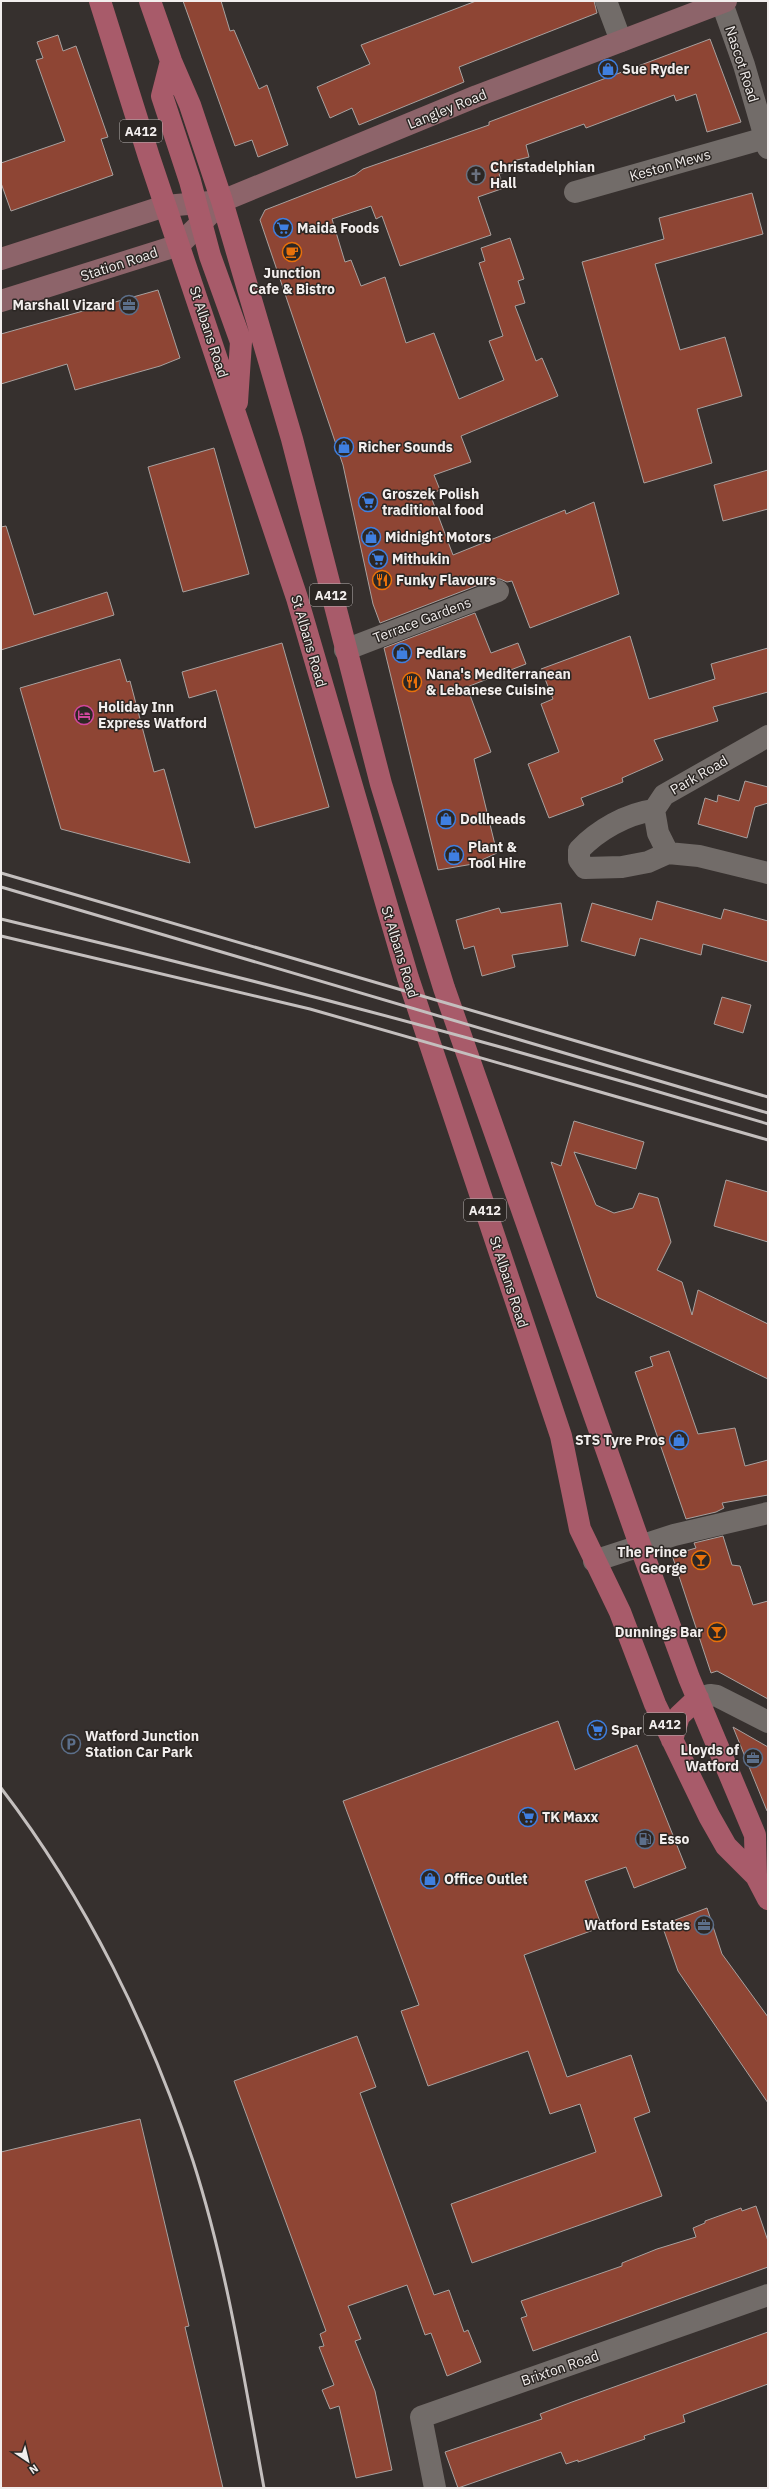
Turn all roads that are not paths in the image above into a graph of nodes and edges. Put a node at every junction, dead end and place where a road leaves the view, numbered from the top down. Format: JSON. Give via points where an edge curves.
{"nodes":[{"id":1,"x":100,"y":1,"type":"edge"},
{"id":2,"x":150,"y":1,"type":"edge"},
{"id":3,"x":606,"y":1,"type":"edge"},
{"id":4,"x":724,"y":2,"type":"edge"},
{"id":5,"x":620,"y":41,"type":"junction"},
{"id":6,"x":171,"y":61,"type":"junction"},
{"id":7,"x":767,"y":143,"type":"edge"},
{"id":8,"x":575,"y":192,"type":"dead end"},
{"id":9,"x":222,"y":201,"type":"junction"},
{"id":10,"x":165,"y":206,"type":"junction"},
{"id":11,"x":198,"y":213,"type":"junction"},
{"id":12,"x":179,"y":245,"type":"junction"},
{"id":13,"x":1,"y":259,"type":"edge"},
{"id":14,"x":1,"y":302,"type":"edge"},
{"id":15,"x":236,"y":414,"type":"junction"},
{"id":16,"x":498,"y":591,"type":"dead end"},
{"id":17,"x":345,"y":650,"type":"junction"},
{"id":18,"x":768,"y":736,"type":"edge"},
{"id":19,"x":654,"y":810,"type":"junction"},
{"id":20,"x":668,"y":853,"type":"junction"},
{"id":21,"x":768,"y":873,"type":"edge"},
{"id":22,"x":768,"y":1513,"type":"edge"},
{"id":23,"x":640,"y":1545,"type":"junction"},
{"id":24,"x":594,"y":1561,"type":"junction"},
{"id":25,"x":698,"y":1698,"type":"junction"},
{"id":26,"x":768,"y":1722,"type":"edge"},
{"id":27,"x":672,"y":1740,"type":"junction"},
{"id":28,"x":756,"y":1876,"type":"junction"},
{"id":29,"x":768,"y":1900,"type":"edge"},
{"id":30,"x":768,"y":2295,"type":"edge"},
{"id":31,"x":434,"y":2488,"type":"edge"}],
"edges":[{"from":1,"to":10,"type":"main road","name":"St Albans Road","number":"A412"},
{"from":2,"to":6,"type":"main road","name":"St Albans Road","number":"A412"},
{"from":3,"to":5,"type":"street"},
{"from":4,"to":5,"type":"street","name":"Langley Road"},
{"from":4,"to":7,"type":"street","name":"Nascot Road"},
{"from":5,"to":9,"type":"street","name":"Langley Road","via":[[477,96]]},
{"from":6,"to":9,"type":"main road","name":"St Albans Road","number":"A412","via":[[190,106]]},
{"from":6,"to":11,"type":"main road","via":[[162,96]]},
{"from":7,"to":8,"type":"street","name":"Keston Mews"},
{"from":9,"to":11,"type":"street","name":"Station Road"},
{"from":9,"to":17,"type":"main road","name":"St Albans Road","number":"A412","via":[[292,439]]},
{"from":10,"to":11,"type":"street"},
{"from":10,"to":12,"type":"main road","name":"St Albans Road","number":"A412"},
{"from":10,"to":13,"type":"street"},
{"from":11,"to":12,"type":"street","name":"Station Road"},
{"from":11,"to":15,"type":"main road","via":[[240,342]]},
{"from":12,"to":14,"type":"street","name":"Station Road"},
{"from":12,"to":15,"type":"main road","name":"St Albans Road","number":"A412"},
{"from":15,"to":24,"type":"main road","name":"St Albans Road","number":"A412","via":[[297,598],[408,978],[561,1436],[580,1529]]},
{"from":16,"to":17,"type":"street","name":"Terrace Gardens"},
{"from":17,"to":23,"type":"main road","name":"St Albans Road","number":"A412","via":[[381,784],[444,988]]},
{"from":18,"to":19,"type":"street","name":"Park Road","via":[[664,795]]},
{"from":19,"to":20,"type":"street","via":[[658,833]]},
{"from":19,"to":20,"type":"street","via":[[634,813],[589,840],[579,850],[579,860],[585,868],[622,867],[648,862]]},
{"from":20,"to":21,"type":"street","via":[[699,856]]},
{"from":22,"to":23,"type":"street","via":[[730,1520]]},
{"from":23,"to":24,"type":"street"},
{"from":23,"to":25,"type":"main road","name":"St Albans Road","number":"A412"},
{"from":24,"to":27,"type":"main road","name":"St Albans Road","number":"A412","via":[[620,1612],[655,1704]]},
{"from":25,"to":26,"type":"street","via":[[717,1696]]},
{"from":25,"to":27,"type":"main road","via":[[679,1716]]},
{"from":25,"to":28,"type":"main road","name":"St Albans Road","number":"A412","via":[[755,1835]]},
{"from":27,"to":28,"type":"main road","name":"St Albans Road","number":"A412","via":[[726,1846]]},
{"from":28,"to":29,"type":"main road","name":"St Albans Road","number":"A412"},
{"from":30,"to":31,"type":"street","name":"Brixton Road","via":[[421,2417]]}]}
